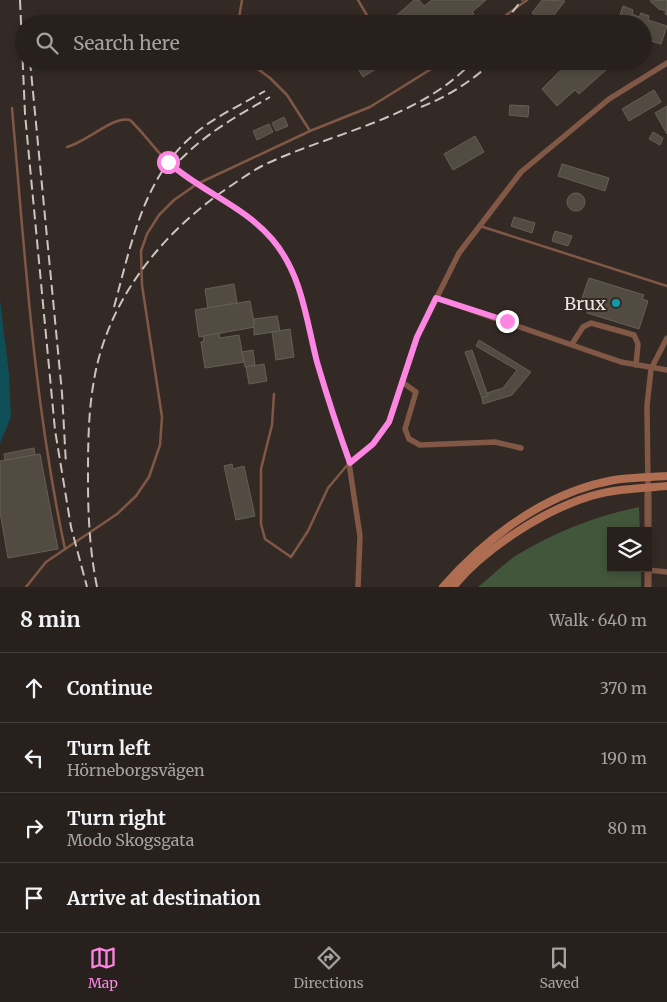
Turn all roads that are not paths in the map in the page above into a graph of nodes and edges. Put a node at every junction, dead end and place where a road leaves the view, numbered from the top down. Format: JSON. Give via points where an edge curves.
{"nodes":[{"id":1,"x":242,"y":0,"type":"edge"},
{"id":2,"x":358,"y":0,"type":"edge"},
{"id":3,"x":527,"y":0,"type":"edge"},
{"id":4,"x":240,"y":15,"type":"edge"},
{"id":5,"x":367,"y":15,"type":"edge"},
{"id":6,"x":506,"y":15,"type":"edge"},
{"id":7,"x":667,"y":63,"type":"edge"},
{"id":8,"x":259,"y":70,"type":"edge"},
{"id":9,"x":430,"y":70,"type":"edge"},
{"id":10,"x":12,"y":108,"type":"dead end"},
{"id":11,"x":310,"y":131,"type":"junction"},
{"id":12,"x":67,"y":147,"type":"dead end"},
{"id":13,"x":197,"y":184,"type":"junction"},
{"id":14,"x":479,"y":226,"type":"junction"},
{"id":15,"x":667,"y":286,"type":"edge"},
{"id":16,"x":436,"y":298,"type":"junction"},
{"id":17,"x":667,"y":338,"type":"edge"},
{"id":18,"x":572,"y":344,"type":"junction"},
{"id":19,"x":636,"y":366,"type":"junction"},
{"id":20,"x":650,"y":369,"type":"junction"},
{"id":21,"x":667,"y":370,"type":"edge"},
{"id":22,"x":402,"y":382,"type":"junction"},
{"id":23,"x":274,"y":394,"type":"dead end"},
{"id":24,"x":520,"y":448,"type":"dead end"},
{"id":25,"x":350,"y":463,"type":"junction"},
{"id":26,"x":667,"y":476,"type":"edge"},
{"id":27,"x":648,"y":478,"type":"junction"},
{"id":28,"x":667,"y":486,"type":"edge"},
{"id":29,"x":648,"y":487,"type":"junction"},
{"id":30,"x":648,"y":527,"type":"edge"},
{"id":31,"x":65,"y":549,"type":"junction"},
{"id":32,"x":652,"y":570,"type":"edge"},
{"id":33,"x":648,"y":572,"type":"edge"},
{"id":34,"x":667,"y":572,"type":"edge"},
{"id":35,"x":26,"y":587,"type":"edge"},
{"id":36,"x":358,"y":587,"type":"edge"},
{"id":37,"x":443,"y":587,"type":"edge"},
{"id":38,"x":453,"y":587,"type":"edge"},
{"id":39,"x":648,"y":587,"type":"edge"}],
"edges":[{"from":1,"to":4,"type":"lane"},
{"from":2,"to":5,"type":"lane"},
{"from":3,"to":6,"type":"lane"},
{"from":7,"to":14,"type":"street","via":[[609,99],[549,146],[521,172]]},
{"from":8,"to":11,"type":"lane","via":[[287,96]]},
{"from":9,"to":11,"type":"lane","via":[[370,107]]},
{"from":10,"to":31,"type":"lane","via":[[36,378]]},
{"from":11,"to":13,"type":"lane"},
{"from":12,"to":13,"type":"lane","via":[[80,144],[117,119],[125,118],[163,157]]},
{"from":13,"to":25,"type":"lane","via":[[254,222],[288,260]]},
{"from":13,"to":31,"type":"lane","via":[[159,215],[141,251],[142,285],[162,417],[160,446],[149,477],[136,496],[117,514]]},
{"from":14,"to":15,"type":"lane"},
{"from":14,"to":16,"type":"street","via":[[459,253]]},
{"from":16,"to":18,"type":"street"},
{"from":16,"to":22,"type":"street","via":[[417,337]]},
{"from":17,"to":20,"type":"street"},
{"from":18,"to":19,"type":"street"},
{"from":18,"to":19,"type":"street","via":[[583,327],[591,323],[634,335],[638,344]]},
{"from":19,"to":20,"type":"street"},
{"from":20,"to":21,"type":"street"},
{"from":20,"to":27,"type":"street"},
{"from":22,"to":24,"type":"street","via":[[416,392],[405,429],[409,439],[420,445],[495,442]]},
{"from":22,"to":25,"type":"street","via":[[389,422],[373,444]]},
{"from":23,"to":25,"type":"lane","via":[[272,425],[261,469],[261,524],[265,539],[291,557],[308,531],[328,488]]},
{"from":25,"to":36,"type":"street","via":[[360,536]]},
{"from":26,"to":27,"type":"main road"},
{"from":27,"to":29,"type":"street"},
{"from":27,"to":37,"type":"main road","via":[[614,480],[588,487],[532,511],[470,557]]},
{"from":28,"to":29,"type":"main road"},
{"from":29,"to":30,"type":"street"},
{"from":29,"to":38,"type":"main road","via":[[591,496],[566,505],[497,548]]},
{"from":31,"to":35,"type":"lane","via":[[46,562]]},
{"from":32,"to":34,"type":"street"},
{"from":33,"to":39,"type":"street"}]}
